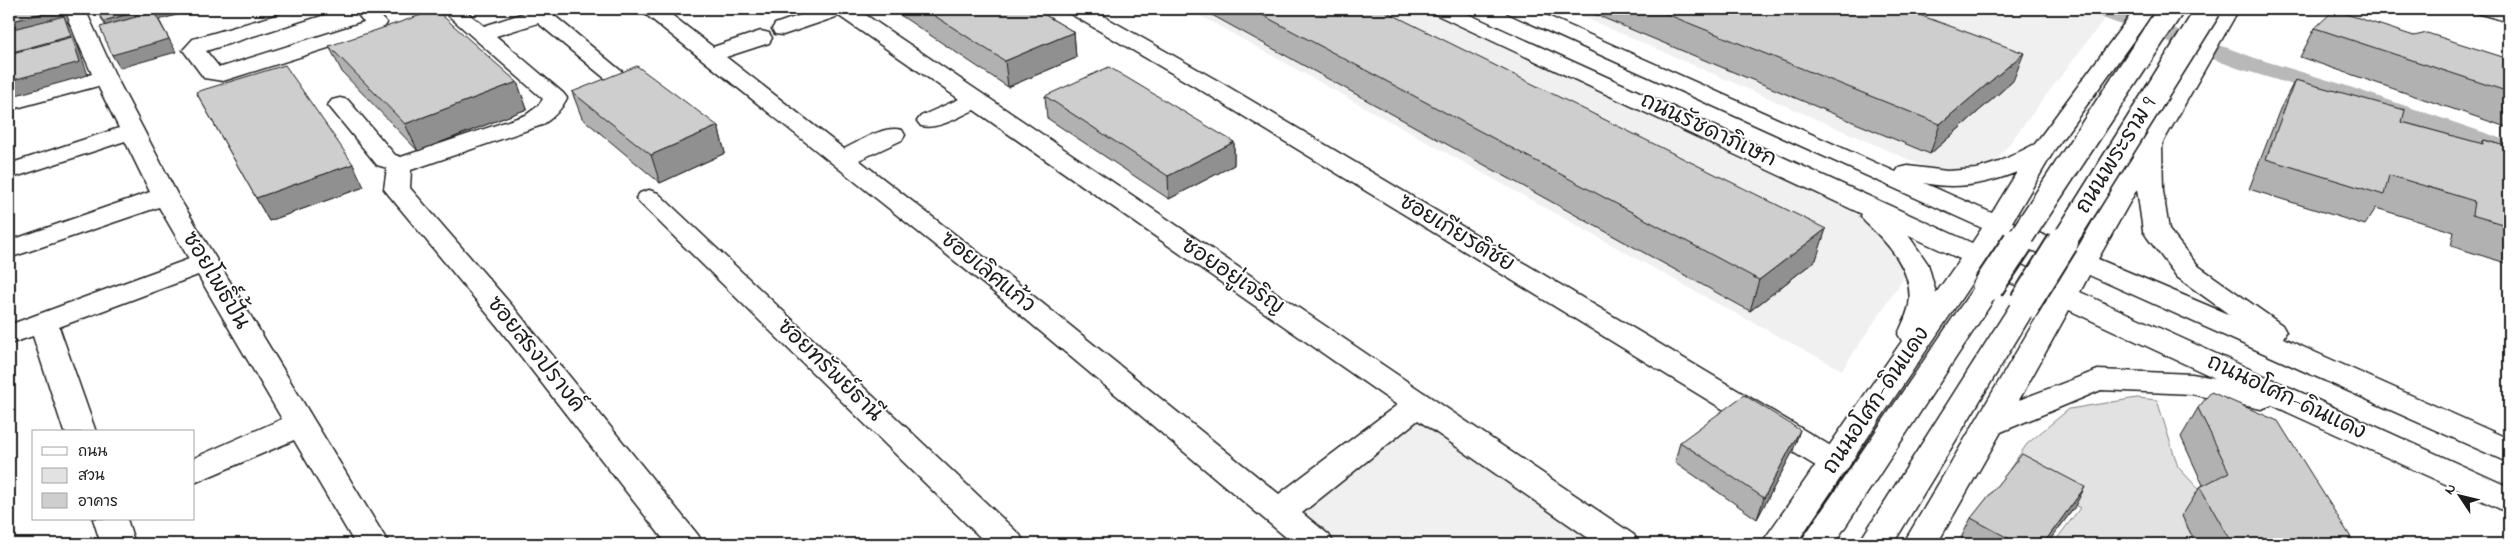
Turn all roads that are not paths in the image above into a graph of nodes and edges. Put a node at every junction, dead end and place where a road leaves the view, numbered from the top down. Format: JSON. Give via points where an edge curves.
{"nodes":[{"id":1,"x":319,"y":9,"type":"edge"},
{"id":2,"x":364,"y":9,"type":"edge"},
{"id":3,"x":451,"y":9,"type":"edge"},
{"id":4,"x":651,"y":9,"type":"edge"},
{"id":5,"x":837,"y":9,"type":"edge"},
{"id":6,"x":844,"y":9,"type":"edge"},
{"id":7,"x":1076,"y":9,"type":"edge"},
{"id":8,"x":1440,"y":9,"type":"edge"},
{"id":9,"x":1515,"y":9,"type":"edge"},
{"id":10,"x":2146,"y":9,"type":"edge"},
{"id":11,"x":2171,"y":9,"type":"edge"},
{"id":12,"x":2209,"y":9,"type":"edge"},
{"id":13,"x":2229,"y":9,"type":"edge"},
{"id":14,"x":2484,"y":9,"type":"edge"},
{"id":15,"x":2509,"y":16,"type":"edge"},
{"id":16,"x":79,"y":19,"type":"edge"},
{"id":17,"x":783,"y":29,"type":"dead end"},
{"id":18,"x":481,"y":34,"type":"junction"},
{"id":19,"x":761,"y":38,"type":"dead end"},
{"id":20,"x":711,"y":55,"type":"junction"},
{"id":21,"x":105,"y":76,"type":"junction"},
{"id":22,"x":627,"y":85,"type":"edge"},
{"id":23,"x":978,"y":100,"type":"junction"},
{"id":24,"x":9,"y":104,"type":"edge"},
{"id":25,"x":340,"y":105,"type":"dead end"},
{"id":26,"x":929,"y":121,"type":"dead end"},
{"id":27,"x":132,"y":131,"type":"junction"},
{"id":28,"x":894,"y":135,"type":"dead end"},
{"id":29,"x":2150,"y":141,"type":"junction"},
{"id":30,"x":2044,"y":148,"type":"junction"},
{"id":31,"x":844,"y":158,"type":"junction"},
{"id":32,"x":401,"y":164,"type":"junction"},
{"id":33,"x":1860,"y":164,"type":"junction"},
{"id":34,"x":9,"y":172,"type":"edge"},
{"id":35,"x":1827,"y":186,"type":"junction"},
{"id":36,"x":165,"y":196,"type":"junction"},
{"id":37,"x":649,"y":198,"type":"dead end"},
{"id":38,"x":1998,"y":224,"type":"junction"},
{"id":39,"x":9,"y":250,"type":"edge"},
{"id":40,"x":1976,"y":257,"type":"junction"},
{"id":41,"x":2083,"y":260,"type":"junction"},
{"id":42,"x":204,"y":263,"type":"junction"},
{"id":43,"x":1988,"y":287,"type":"joint"},
{"id":44,"x":2063,"y":296,"type":"junction"},
{"id":45,"x":43,"y":322,"type":"junction"},
{"id":46,"x":9,"y":335,"type":"edge"},
{"id":47,"x":1904,"y":360,"type":"junction"},
{"id":48,"x":2309,"y":361,"type":"junction"},
{"id":49,"x":1418,"y":404,"type":"junction"},
{"id":50,"x":2309,"y":408,"type":"junction"},
{"id":51,"x":300,"y":424,"type":"junction"},
{"id":52,"x":1992,"y":424,"type":"junction"},
{"id":53,"x":79,"y":430,"type":"edge"},
{"id":54,"x":2509,"y":452,"type":"edge"},
{"id":55,"x":1835,"y":462,"type":"junction"},
{"id":56,"x":195,"y":471,"type":"edge"},
{"id":57,"x":2509,"y":501,"type":"edge"},
{"id":58,"x":1278,"y":513,"type":"junction"},
{"id":59,"x":110,"y":520,"type":"edge"},
{"id":60,"x":118,"y":544,"type":"edge"},
{"id":61,"x":372,"y":544,"type":"edge"},
{"id":62,"x":686,"y":544,"type":"edge"},
{"id":63,"x":1008,"y":544,"type":"edge"},
{"id":64,"x":1317,"y":544,"type":"edge"},
{"id":65,"x":1622,"y":544,"type":"edge"},
{"id":66,"x":1778,"y":544,"type":"edge"},
{"id":67,"x":1816,"y":544,"type":"edge"},
{"id":68,"x":1875,"y":544,"type":"edge"},
{"id":69,"x":1920,"y":544,"type":"edge"}],
"edges":[{"from":1,"to":2,"type":"street","via":[[201,44],[194,50],[212,73],[223,74],[374,26],[376,23]]},
{"from":3,"to":18,"type":"street"},
{"from":4,"to":20,"type":"street","name":"ซอยเลิศแก้ว"},
{"from":5,"to":17,"type":"street"},
{"from":6,"to":23,"type":"street","name":"ซอยอยู่เจริญ"},
{"from":7,"to":55,"type":"street","name":"ซอยเกียรติชัย","via":[[1212,87]]},
{"from":8,"to":35,"type":"street","name":"ถนนรัชดาภิเษก"},
{"from":9,"to":33,"type":"street","name":"ถนนรัชดาภิเษก"},
{"from":10,"to":30,"type":"street"},
{"from":11,"to":43,"type":"street","name":"ถนนพระราม 9","bridge":true},
{"from":12,"to":68,"type":"street","name":"ถนนพระราม 9","bridge":true},
{"from":13,"to":29,"type":"street","name":"ถนนพระราม 9"},
{"from":14,"to":15,"type":"street"},
{"from":16,"to":21,"type":"street","name":"ซอยโพธิ์ปั้น"},
{"from":18,"to":22,"type":"street","via":[[530,17],[548,18]]},
{"from":18,"to":32,"type":"street","via":[[555,98],[552,106],[534,120]]},
{"from":19,"to":20,"type":"street"},
{"from":20,"to":31,"type":"street","name":"ซอยเลิศแก้ว"},
{"from":21,"to":24,"type":"street"},
{"from":21,"to":27,"type":"street","name":"ซอยโพธิ์ปั้น"},
{"from":23,"to":26,"type":"street"},
{"from":23,"to":49,"type":"street","name":"ซอยอยู่เจริญ"},
{"from":25,"to":32,"type":"street","via":[[386,160]]},
{"from":27,"to":34,"type":"street"},
{"from":27,"to":36,"type":"street","name":"ซอยโพธิ์ปั้น"},
{"from":28,"to":31,"type":"street"},
{"from":29,"to":41,"type":"street","name":"ถนนพระราม 9"},
{"from":29,"to":48,"type":"street","via":[[2150,191],[2156,231],[2187,270]]},
{"from":30,"to":33,"type":"street","via":[[2008,168],[1973,179],[1940,180]]},
{"from":30,"to":38,"type":"street"},
{"from":31,"to":58,"type":"street","name":"ซอยเลิศแก้ว"},
{"from":32,"to":62,"type":"street","name":"ซอยสรงปรางค์","via":[[397,189],[505,316]]},
{"from":33,"to":38,"type":"street","name":"ถนนรัชดาภิเษก"},
{"from":35,"to":40,"type":"street","name":"ถนนรัชดาภิเษก"},
{"from":35,"to":47,"type":"street","via":[[1868,211],[1896,235],[1920,275],[1923,303]]},
{"from":36,"to":39,"type":"street"},
{"from":36,"to":42,"type":"street","name":"ซอยโพธิ์ปั้น"},
{"from":37,"to":63,"type":"street","name":"ซอยทรัพย์ธานี"},
{"from":38,"to":40,"type":"street","name":"ถนนอโศก-ดินแดง"},
{"from":38,"to":41,"type":"street","name":"ถนนอโศก-ดินแดง"},
{"from":40,"to":44,"type":"street","name":"ถนนอโศก-ดินแดง"},
{"from":40,"to":47,"type":"street","name":"ถนนอโศก-ดินแดง"},
{"from":41,"to":44,"type":"street"},
{"from":41,"to":48,"type":"street","name":"ถนนอโศก-ดินแดง"},
{"from":42,"to":45,"type":"street"},
{"from":42,"to":51,"type":"street","name":"ซอยโพธิ์ปั้น"},
{"from":43,"to":67,"type":"street","name":"ถนนอโศก-ดินแดง"},
{"from":44,"to":50,"type":"street","name":"ถนนอโศก-ดินแดง"},
{"from":44,"to":52,"type":"street"},
{"from":45,"to":46,"type":"street"},
{"from":45,"to":53,"type":"street"},
{"from":47,"to":55,"type":"street","name":"ถนนอโศก-ดินแดง"},
{"from":48,"to":54,"type":"street","name":"ถนนอโศก-ดินแดง"},
{"from":49,"to":58,"type":"street"},
{"from":49,"to":65,"type":"street","name":"ซอยอยู่เจริญ"},
{"from":50,"to":52,"type":"street","via":[[2192,384],[2098,380]]},
{"from":50,"to":57,"type":"street","name":"ถนนอโศก-ดินแดง"},
{"from":51,"to":56,"type":"street"},
{"from":51,"to":61,"type":"street","name":"ซอยโพธิ์ปั้น"},
{"from":52,"to":69,"type":"street"},
{"from":55,"to":66,"type":"street","name":"ถนนอโศก-ดินแดง"},
{"from":58,"to":64,"type":"street","name":"ซอยเลิศแก้ว"},
{"from":59,"to":60,"type":"street"}]}
